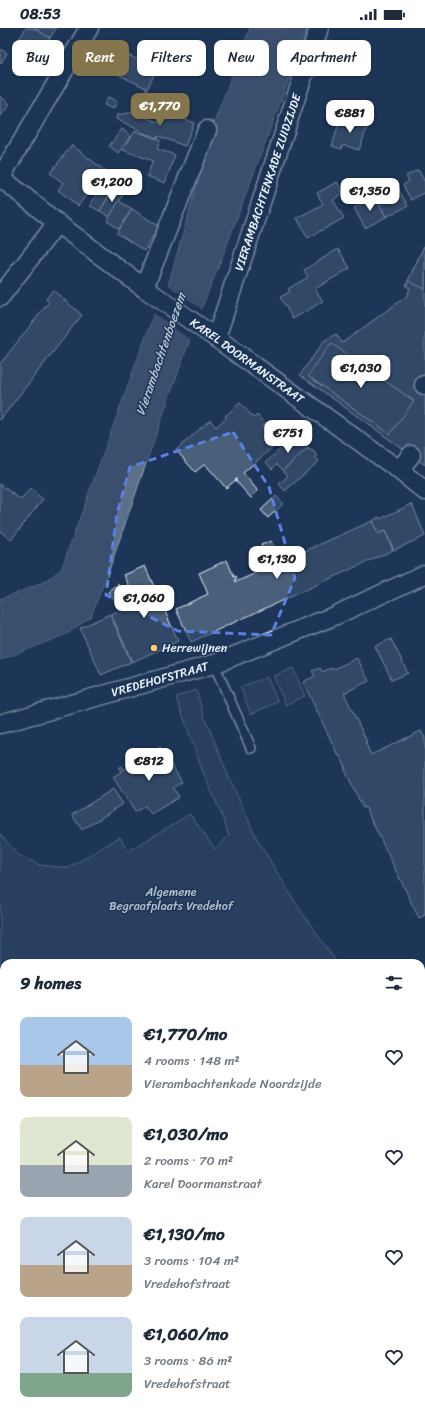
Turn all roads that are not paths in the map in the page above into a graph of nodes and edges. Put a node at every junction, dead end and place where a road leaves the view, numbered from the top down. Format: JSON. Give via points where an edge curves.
{"nodes":[{"id":1,"x":89,"y":28,"type":"edge"},
{"id":2,"x":319,"y":28,"type":"edge"},
{"id":3,"x":207,"y":130,"type":"dead end"},
{"id":4,"x":0,"y":177,"type":"edge"},
{"id":5,"x":57,"y":223,"type":"junction"},
{"id":6,"x":149,"y":291,"type":"junction"},
{"id":7,"x":0,"y":297,"type":"edge"},
{"id":8,"x":211,"y":334,"type":"junction"},
{"id":9,"x":411,"y":455,"type":"dead end"},
{"id":10,"x":399,"y":470,"type":"junction"},
{"id":11,"x":425,"y":491,"type":"edge"},
{"id":12,"x":425,"y":574,"type":"edge"},
{"id":13,"x":214,"y":664,"type":"junction"},
{"id":14,"x":0,"y":724,"type":"edge"},
{"id":15,"x":250,"y":748,"type":"dead end"}],
"edges":[{"from":1,"to":4,"type":"street"},
{"from":2,"to":8,"type":"street","name":"VIERAMBACHTENKADE ZUIDZIJDE"},
{"from":3,"to":6,"type":"street"},
{"from":4,"to":5,"type":"street","name":"KAREL DOORMANSTRAAT"},
{"from":5,"to":6,"type":"street","name":"KAREL DOORMANSTRAAT"},
{"from":5,"to":7,"type":"street"},
{"from":6,"to":8,"type":"street","name":"KAREL DOORMANSTRAAT"},
{"from":8,"to":10,"type":"street","name":"KAREL DOORMANSTRAAT"},
{"from":9,"to":10,"type":"street"},
{"from":10,"to":11,"type":"street","name":"KAREL DOORMANSTRAAT"},
{"from":12,"to":13,"type":"street","name":"VREDEHOFSTRAAT","via":[[334,616]]},
{"from":13,"to":14,"type":"street","name":"VREDEHOFSTRAAT"},
{"from":13,"to":15,"type":"lane"}]}
